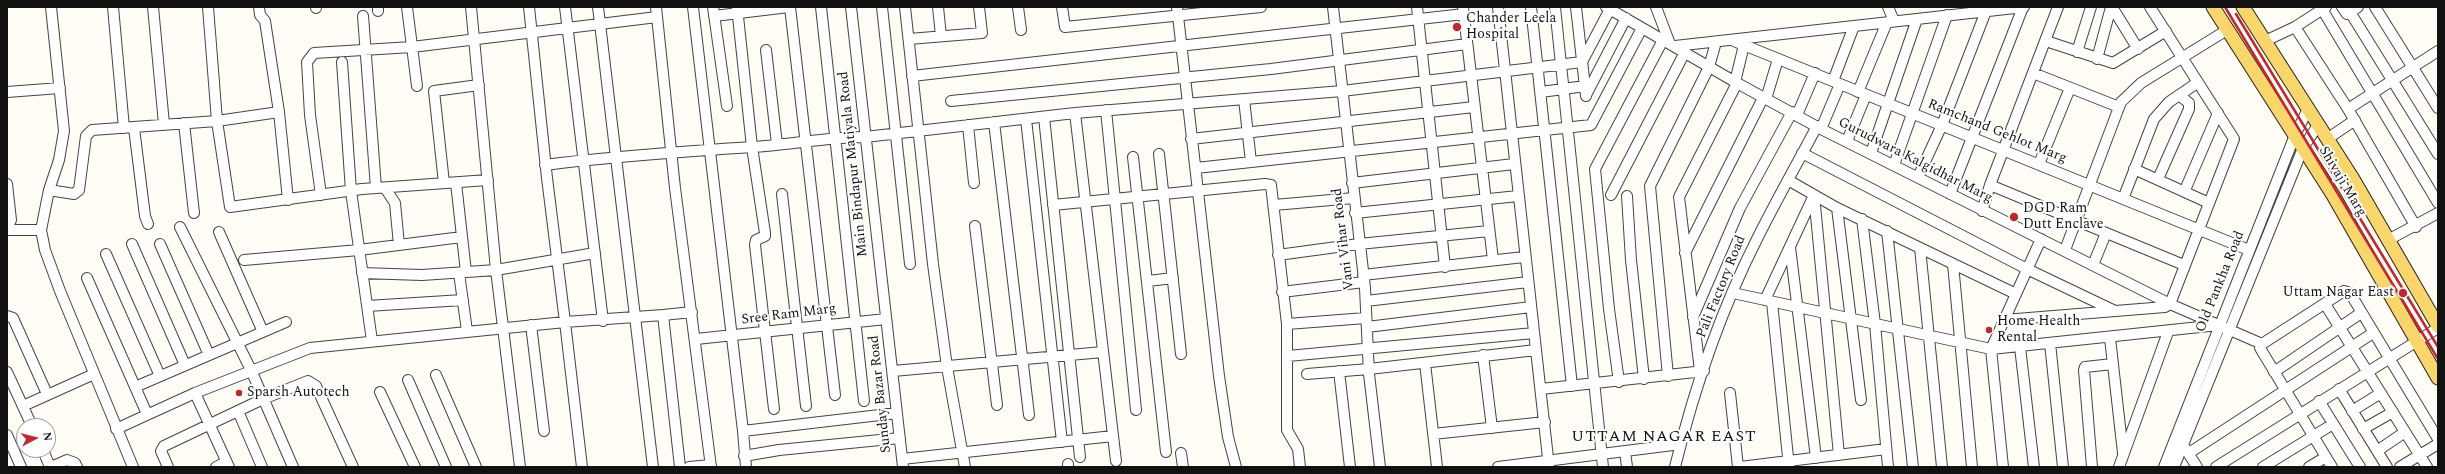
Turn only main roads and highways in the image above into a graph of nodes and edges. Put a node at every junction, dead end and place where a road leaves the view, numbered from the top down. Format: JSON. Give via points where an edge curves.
{"nodes":[{"id":1,"x":2212,"y":7,"type":"edge"},
{"id":2,"x":2243,"y":7,"type":"edge"},
{"id":3,"x":2438,"y":327,"type":"edge"},
{"id":4,"x":2438,"y":378,"type":"edge"}],
"edges":[{"from":1,"to":4,"type":"main road","name":"Shivaji Marg","via":[[2303,148]]},
{"from":2,"to":3,"type":"main road","name":"Shivaji Marg","via":[[2318,125]]}]}
